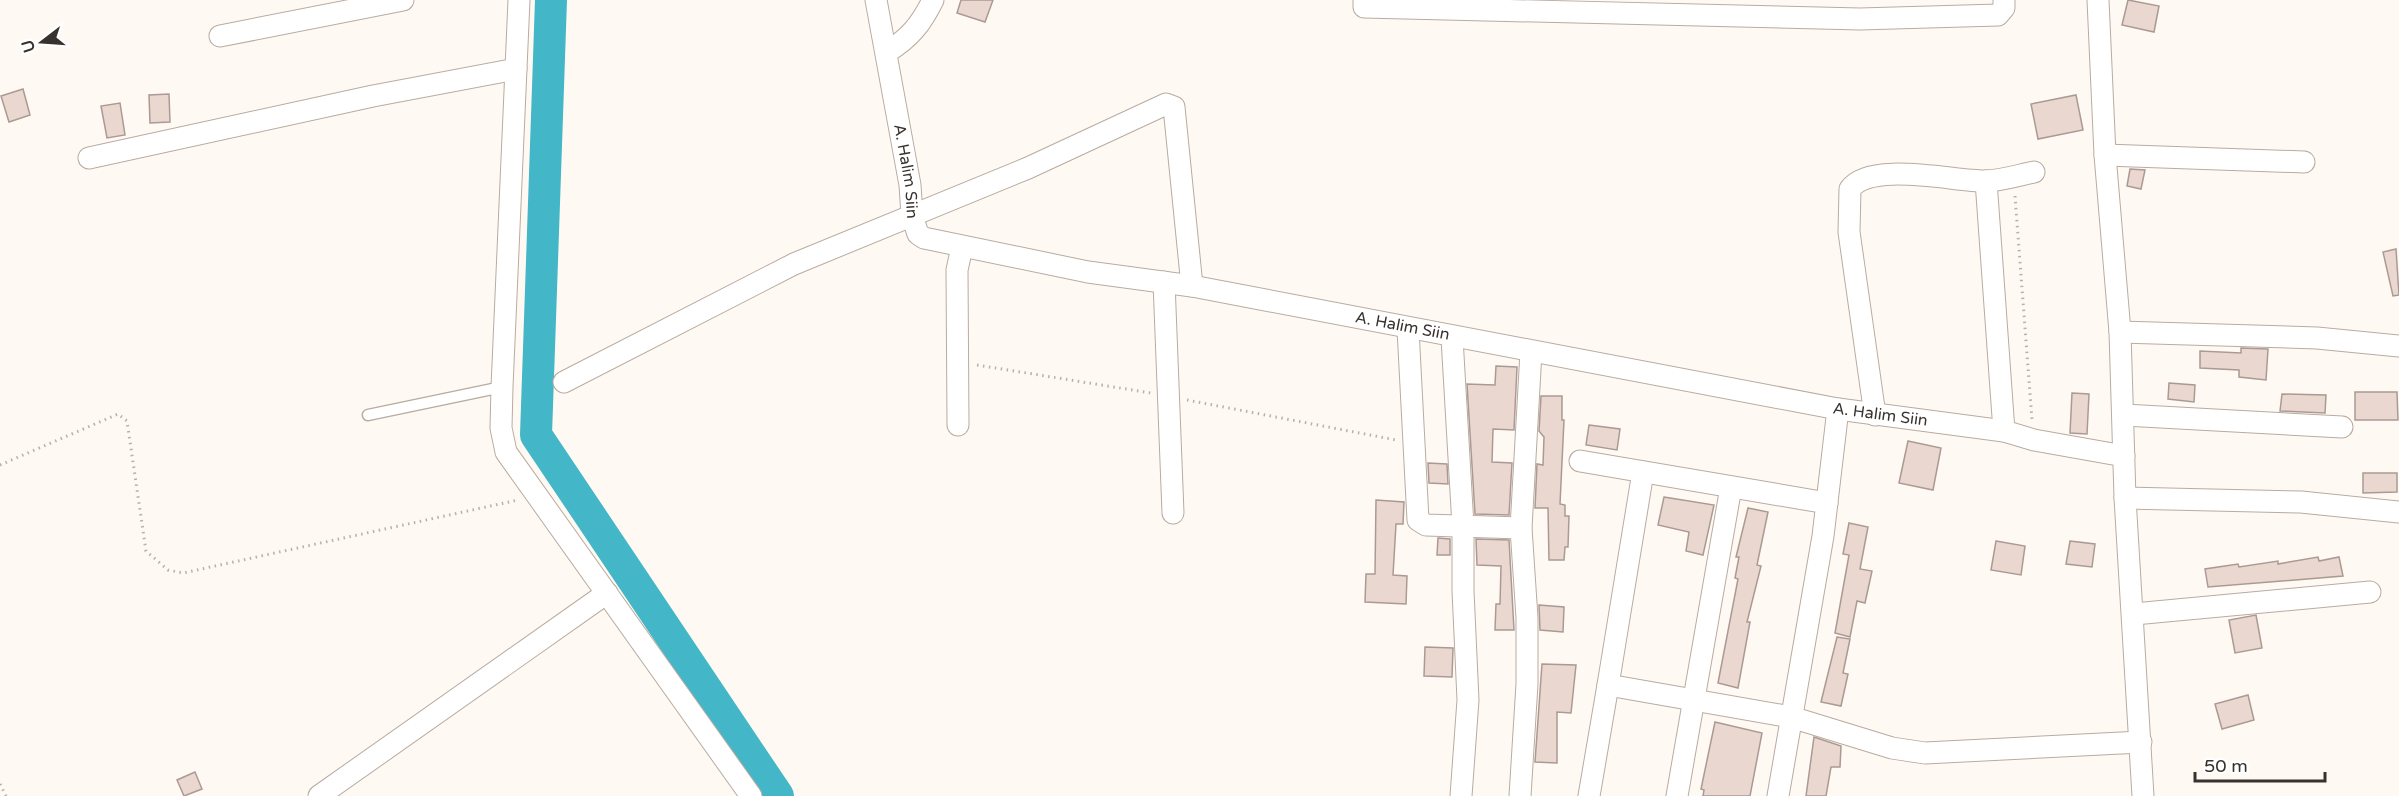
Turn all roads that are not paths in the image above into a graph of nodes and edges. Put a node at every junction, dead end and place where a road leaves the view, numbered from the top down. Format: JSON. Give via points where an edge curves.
{"nodes":[{"id":1,"x":403,"y":0,"type":"edge"},
{"id":2,"x":519,"y":0,"type":"edge"},
{"id":3,"x":876,"y":0,"type":"edge"},
{"id":4,"x":933,"y":0,"type":"edge"},
{"id":5,"x":1364,"y":0,"type":"edge"},
{"id":6,"x":2004,"y":0,"type":"edge"},
{"id":7,"x":2098,"y":0,"type":"edge"},
{"id":8,"x":1452,"y":5,"type":"edge"},
{"id":9,"x":1529,"y":6,"type":"edge"},
{"id":10,"x":1607,"y":7,"type":"edge"},
{"id":11,"x":1684,"y":8,"type":"edge"},
{"id":12,"x":1933,"y":8,"type":"edge"},
{"id":13,"x":1775,"y":9,"type":"edge"},
{"id":14,"x":1858,"y":10,"type":"edge"},
{"id":15,"x":220,"y":36,"type":"dead end"},
{"id":16,"x":887,"y":52,"type":"junction"},
{"id":17,"x":516,"y":69,"type":"junction"},
{"id":18,"x":2105,"y":155,"type":"junction"},
{"id":19,"x":89,"y":158,"type":"dead end"},
{"id":20,"x":2304,"y":162,"type":"dead end"},
{"id":21,"x":2034,"y":172,"type":"dead end"},
{"id":22,"x":1986,"y":181,"type":"junction"},
{"id":23,"x":912,"y":216,"type":"junction"},
{"id":24,"x":959,"y":258,"type":"junction"},
{"id":25,"x":1164,"y":282,"type":"junction"},
{"id":26,"x":1192,"y":286,"type":"junction"},
{"id":27,"x":1408,"y":329,"type":"junction"},
{"id":28,"x":2120,"y":332,"type":"junction"},
{"id":29,"x":1452,"y":338,"type":"junction"},
{"id":30,"x":2399,"y":346,"type":"edge"},
{"id":31,"x":1531,"y":352,"type":"junction"},
{"id":32,"x":564,"y":382,"type":"dead end"},
{"id":33,"x":501,"y":387,"type":"junction"},
{"id":34,"x":1838,"y":409,"type":"junction"},
{"id":35,"x":368,"y":415,"type":"dead end"},
{"id":36,"x":1875,"y":415,"type":"junction"},
{"id":37,"x":2124,"y":415,"type":"junction"},
{"id":38,"x":958,"y":425,"type":"dead end"},
{"id":39,"x":2342,"y":427,"type":"dead end"},
{"id":40,"x":2004,"y":431,"type":"junction"},
{"id":41,"x":2124,"y":456,"type":"junction"},
{"id":42,"x":1580,"y":461,"type":"dead end"},
{"id":43,"x":1643,"y":472,"type":"junction"},
{"id":44,"x":1731,"y":488,"type":"junction"},
{"id":45,"x":2125,"y":498,"type":"junction"},
{"id":46,"x":1827,"y":503,"type":"junction"},
{"id":47,"x":2399,"y":512,"type":"edge"},
{"id":48,"x":1173,"y":513,"type":"dead end"},
{"id":49,"x":1463,"y":526,"type":"junction"},
{"id":50,"x":1521,"y":528,"type":"junction"},
{"id":51,"x":2370,"y":592,"type":"dead end"},
{"id":52,"x":607,"y":593,"type":"junction"},
{"id":53,"x":2134,"y":615,"type":"junction"},
{"id":54,"x":1608,"y":685,"type":"junction"},
{"id":55,"x":1694,"y":698,"type":"junction"},
{"id":56,"x":1791,"y":717,"type":"junction"},
{"id":57,"x":2140,"y":742,"type":"junction"},
{"id":58,"x":320,"y":796,"type":"edge"},
{"id":59,"x":751,"y":796,"type":"edge"},
{"id":60,"x":1461,"y":796,"type":"edge"},
{"id":61,"x":1520,"y":796,"type":"edge"},
{"id":62,"x":1589,"y":796,"type":"edge"},
{"id":63,"x":1677,"y":796,"type":"edge"},
{"id":64,"x":1778,"y":796,"type":"edge"},
{"id":65,"x":2143,"y":796,"type":"edge"}],
"edges":[{"from":1,"to":15,"type":"street"},
{"from":2,"to":17,"type":"street"},
{"from":3,"to":16,"type":"street","name":"A. Halim Siin"},
{"from":4,"to":16,"type":"street","via":[[921,25]]},
{"from":5,"to":8,"type":"street","via":[[1364,7]]},
{"from":6,"to":12,"type":"street","via":[[1998,15]]},
{"from":7,"to":18,"type":"street"},
{"from":8,"to":9,"type":"street"},
{"from":9,"to":10,"type":"street"},
{"from":10,"to":11,"type":"street"},
{"from":11,"to":13,"type":"street"},
{"from":12,"to":14,"type":"street"},
{"from":13,"to":14,"type":"street"},
{"from":16,"to":23,"type":"street","name":"A. Halim Siin"},
{"from":17,"to":19,"type":"street"},
{"from":17,"to":33,"type":"street"},
{"from":18,"to":20,"type":"street"},
{"from":18,"to":28,"type":"street"},
{"from":21,"to":22,"type":"street"},
{"from":22,"to":36,"type":"street","via":[[1890,172],[1856,182],[1850,189],[1850,232]]},
{"from":22,"to":40,"type":"street"},
{"from":23,"to":24,"type":"street","name":"A. Halim Siin","via":[[918,234]]},
{"from":23,"to":26,"type":"street","via":[[1169,104],[1174,107]]},
{"from":23,"to":32,"type":"street","via":[[794,264]]},
{"from":24,"to":25,"type":"street","name":"A. Halim Siin"},
{"from":24,"to":38,"type":"street"},
{"from":25,"to":26,"type":"street","name":"A. Halim Siin"},
{"from":25,"to":48,"type":"street"},
{"from":26,"to":27,"type":"street","name":"A. Halim Siin"},
{"from":27,"to":29,"type":"street","name":"A. Halim Siin"},
{"from":27,"to":49,"type":"street","via":[[1418,520],[1426,525]]},
{"from":28,"to":30,"type":"street","via":[[2317,338]]},
{"from":28,"to":37,"type":"street"},
{"from":29,"to":31,"type":"street","name":"A. Halim Siin"},
{"from":29,"to":49,"type":"street"},
{"from":31,"to":34,"type":"street","name":"A. Halim Siin"},
{"from":31,"to":50,"type":"street"},
{"from":33,"to":35,"type":"lane"},
{"from":33,"to":52,"type":"street","via":[[501,428],[506,452]]},
{"from":34,"to":36,"type":"street","name":"A. Halim Siin"},
{"from":34,"to":46,"type":"street"},
{"from":36,"to":40,"type":"street","name":"A. Halim Siin"},
{"from":37,"to":39,"type":"street"},
{"from":37,"to":41,"type":"street"},
{"from":40,"to":41,"type":"street","name":"A. Halim Siin"},
{"from":41,"to":45,"type":"street"},
{"from":42,"to":43,"type":"street"},
{"from":43,"to":44,"type":"street"},
{"from":43,"to":54,"type":"street"},
{"from":44,"to":46,"type":"street"},
{"from":44,"to":55,"type":"street"},
{"from":45,"to":47,"type":"street","via":[[2301,502]]},
{"from":45,"to":53,"type":"street"},
{"from":46,"to":56,"type":"street"},
{"from":49,"to":50,"type":"street"},
{"from":49,"to":60,"type":"street","via":[[1468,700]]},
{"from":50,"to":61,"type":"street","via":[[1527,684]]},
{"from":51,"to":53,"type":"street"},
{"from":52,"to":58,"type":"street"},
{"from":52,"to":59,"type":"street"},
{"from":53,"to":57,"type":"street"},
{"from":54,"to":55,"type":"street"},
{"from":54,"to":62,"type":"street"},
{"from":55,"to":56,"type":"street"},
{"from":55,"to":63,"type":"street"},
{"from":56,"to":57,"type":"street","via":[[1892,748],[1925,753]]},
{"from":56,"to":64,"type":"street"},
{"from":57,"to":65,"type":"street"}]}
